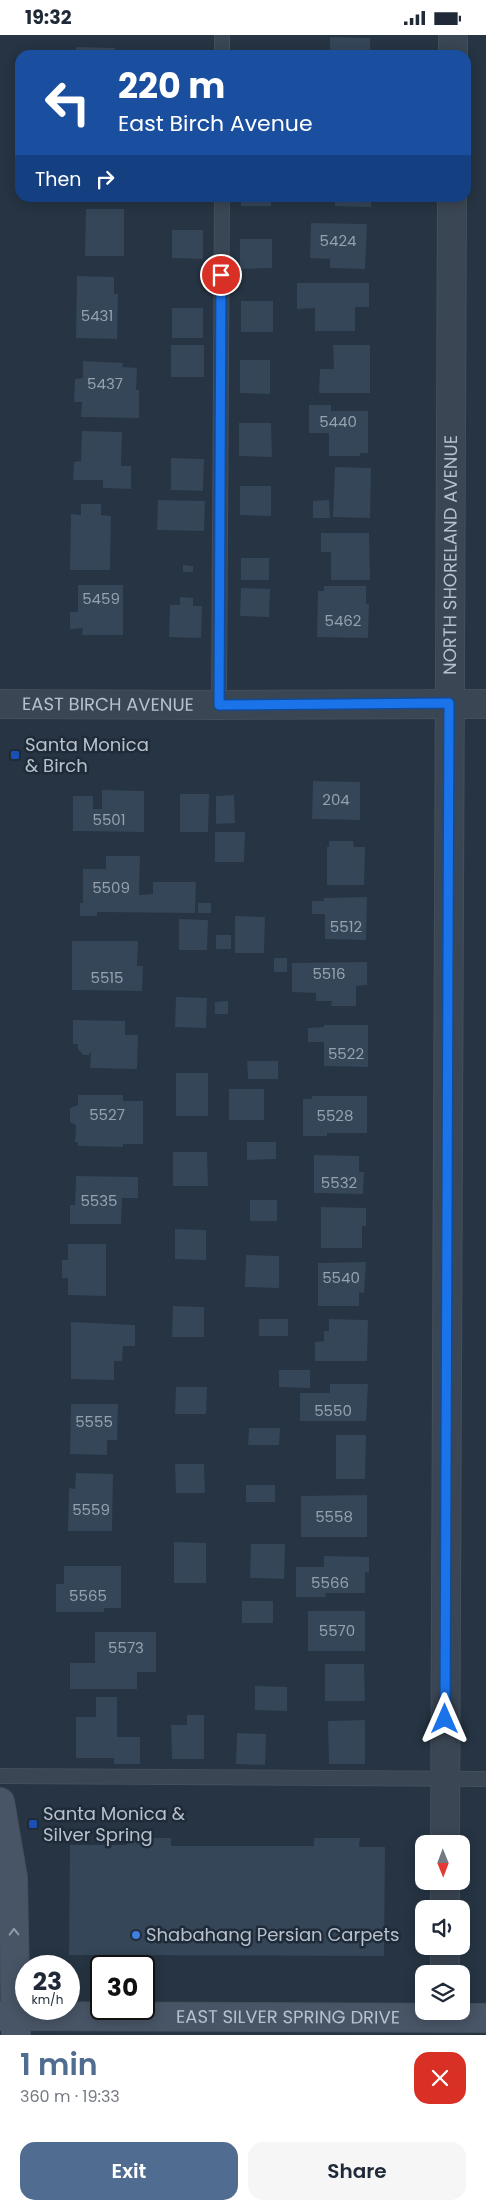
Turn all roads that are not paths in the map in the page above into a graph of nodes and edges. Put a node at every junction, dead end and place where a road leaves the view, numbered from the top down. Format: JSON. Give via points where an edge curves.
{"nodes":[{"id":1,"x":222,"y":35,"type":"edge"},
{"id":2,"x":453,"y":35,"type":"edge"},
{"id":3,"x":222,"y":50,"type":"edge"},
{"id":4,"x":453,"y":50,"type":"edge"},
{"id":5,"x":222,"y":202,"type":"edge"},
{"id":6,"x":452,"y":202,"type":"edge"},
{"id":7,"x":449,"y":703,"type":"junction"},
{"id":8,"x":0,"y":704,"type":"edge"},
{"id":9,"x":486,"y":704,"type":"edge"},
{"id":10,"x":219,"y":705,"type":"junction"},
{"id":11,"x":0,"y":1776,"type":"edge"},
{"id":12,"x":445,"y":1778,"type":"junction"},
{"id":13,"x":486,"y":1779,"type":"edge"},
{"id":14,"x":0,"y":1802,"type":"edge"},
{"id":15,"x":445,"y":1835,"type":"edge"},
{"id":16,"x":415,"y":2015,"type":"edge"},
{"id":17,"x":470,"y":2017,"type":"edge"},
{"id":18,"x":486,"y":2018,"type":"edge"},
{"id":19,"x":11,"y":2022,"type":"edge"}],
"edges":[{"from":1,"to":3,"type":"lane"},
{"from":2,"to":4,"type":"street"},
{"from":5,"to":10,"type":"lane"},
{"from":6,"to":7,"type":"street","name":"NORTH SHORELAND AVENUE"},
{"from":7,"to":9,"type":"street","name":"EAST BIRCH AVENUE"},
{"from":7,"to":10,"type":"street","name":"EAST BIRCH AVENUE"},
{"from":7,"to":12,"type":"street","name":"NORTH SHORELAND AVENUE"},
{"from":8,"to":10,"type":"street","name":"EAST BIRCH AVENUE"},
{"from":11,"to":12,"type":"lane"},
{"from":12,"to":13,"type":"lane"},
{"from":12,"to":15,"type":"street","name":"NORTH SHORELAND AVENUE"},
{"from":19,"to":14,"type":"main road","one_way":true,"via":[[13,1879]]},
{"from":16,"to":19,"type":"main road","name":"EAST SILVER SPRING DRIVE"},
{"from":17,"to":18,"type":"main road","name":"EAST SILVER SPRING DRIVE"}]}
